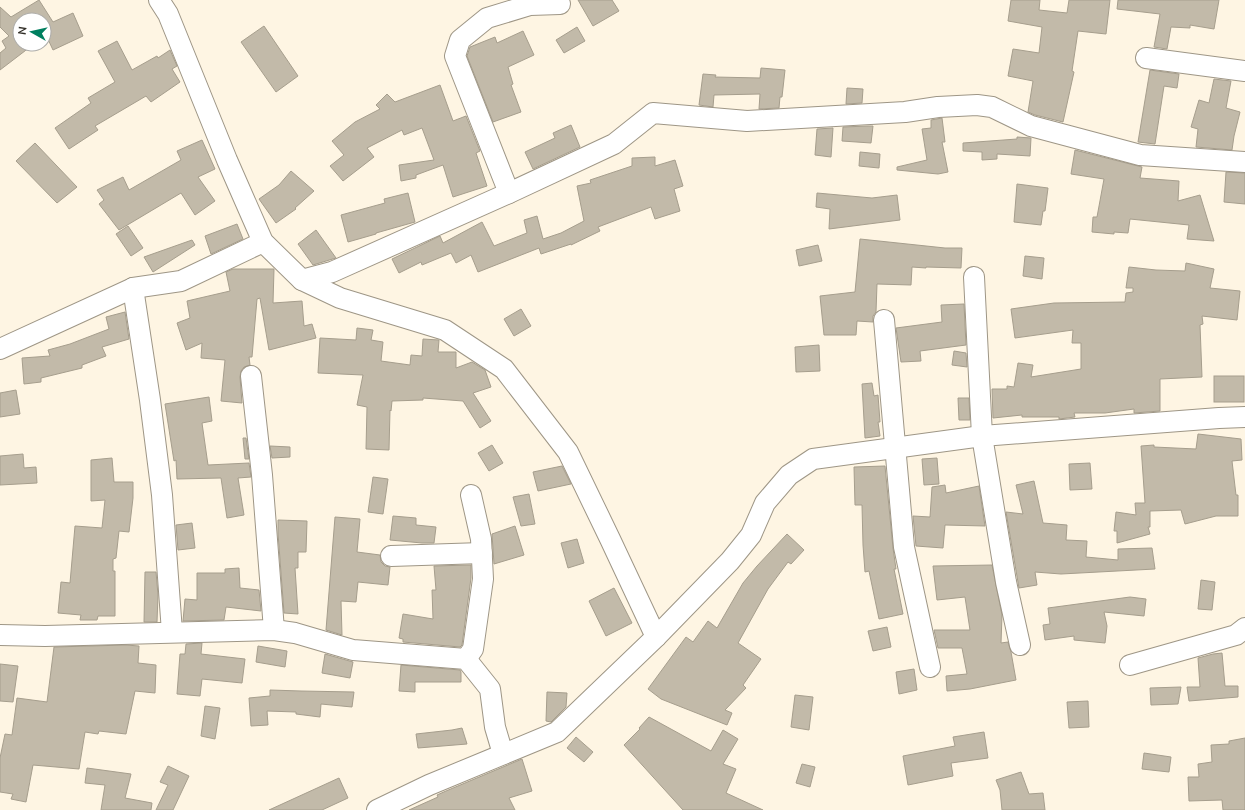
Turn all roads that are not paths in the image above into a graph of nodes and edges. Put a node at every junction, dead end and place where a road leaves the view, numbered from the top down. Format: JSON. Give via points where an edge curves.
{"nodes":[{"id":1,"x":159,"y":0,"type":"edge"},
{"id":2,"x":560,"y":4,"type":"dead end"},
{"id":3,"x":1146,"y":58,"type":"dead end"},
{"id":4,"x":1245,"y":71,"type":"edge"},
{"id":5,"x":1245,"y":162,"type":"edge"},
{"id":6,"x":509,"y":193,"type":"junction"},
{"id":7,"x":263,"y":242,"type":"junction"},
{"id":8,"x":974,"y":277,"type":"dead end"},
{"id":9,"x":302,"y":280,"type":"junction"},
{"id":10,"x":133,"y":288,"type":"junction"},
{"id":11,"x":884,"y":320,"type":"dead end"},
{"id":12,"x":0,"y":349,"type":"edge"},
{"id":13,"x":251,"y":376,"type":"dead end"},
{"id":14,"x":1245,"y":417,"type":"edge"},
{"id":15,"x":982,"y":436,"type":"junction"},
{"id":16,"x":895,"y":448,"type":"junction"},
{"id":17,"x":471,"y":495,"type":"dead end"},
{"id":18,"x":482,"y":552,"type":"junction"},
{"id":19,"x":391,"y":556,"type":"dead end"},
{"id":20,"x":1245,"y":628,"type":"edge"},
{"id":21,"x":274,"y":630,"type":"junction"},
{"id":22,"x":172,"y":632,"type":"junction"},
{"id":23,"x":0,"y":635,"type":"edge"},
{"id":24,"x":656,"y":637,"type":"junction"},
{"id":25,"x":1020,"y":644,"type":"dead end"},
{"id":26,"x":466,"y":659,"type":"junction"},
{"id":27,"x":1130,"y":665,"type":"dead end"},
{"id":28,"x":930,"y":667,"type":"dead end"},
{"id":29,"x":503,"y":754,"type":"junction"},
{"id":30,"x":377,"y":810,"type":"edge"}],
"edges":[{"from":1,"to":7,"type":"street","via":[[168,14]]},
{"from":2,"to":6,"type":"street","via":[[530,4],[487,18],[460,40],[455,56]]},
{"from":3,"to":4,"type":"street"},
{"from":5,"to":6,"type":"street","via":[[1140,154],[1031,126],[992,107],[977,105],[747,122],[653,113],[614,144]]},
{"from":6,"to":9,"type":"street","via":[[332,272]]},
{"from":7,"to":9,"type":"street"},
{"from":7,"to":10,"type":"street","via":[[181,281]]},
{"from":8,"to":15,"type":"street"},
{"from":9,"to":24,"type":"street","via":[[340,298],[445,330],[504,369],[568,452]]},
{"from":10,"to":12,"type":"street"},
{"from":10,"to":22,"type":"street","via":[[162,495]]},
{"from":11,"to":16,"type":"street"},
{"from":13,"to":21,"type":"street","via":[[262,474]]},
{"from":14,"to":15,"type":"street"},
{"from":15,"to":16,"type":"street"},
{"from":15,"to":25,"type":"street","via":[[1006,582]]},
{"from":16,"to":24,"type":"street","via":[[813,459],[789,474],[765,502],[750,536],[730,561]]},
{"from":16,"to":28,"type":"street","via":[[904,547]]},
{"from":17,"to":18,"type":"street"},
{"from":18,"to":19,"type":"street"},
{"from":18,"to":26,"type":"street","via":[[483,578],[473,649]]},
{"from":20,"to":27,"type":"street","via":[[1236,635]]},
{"from":21,"to":22,"type":"street"},
{"from":21,"to":26,"type":"street","via":[[295,633],[353,650]]},
{"from":22,"to":23,"type":"street"},
{"from":24,"to":29,"type":"street","via":[[557,732]]},
{"from":26,"to":29,"type":"street","via":[[490,689],[495,727]]},
{"from":29,"to":30,"type":"street"}]}
